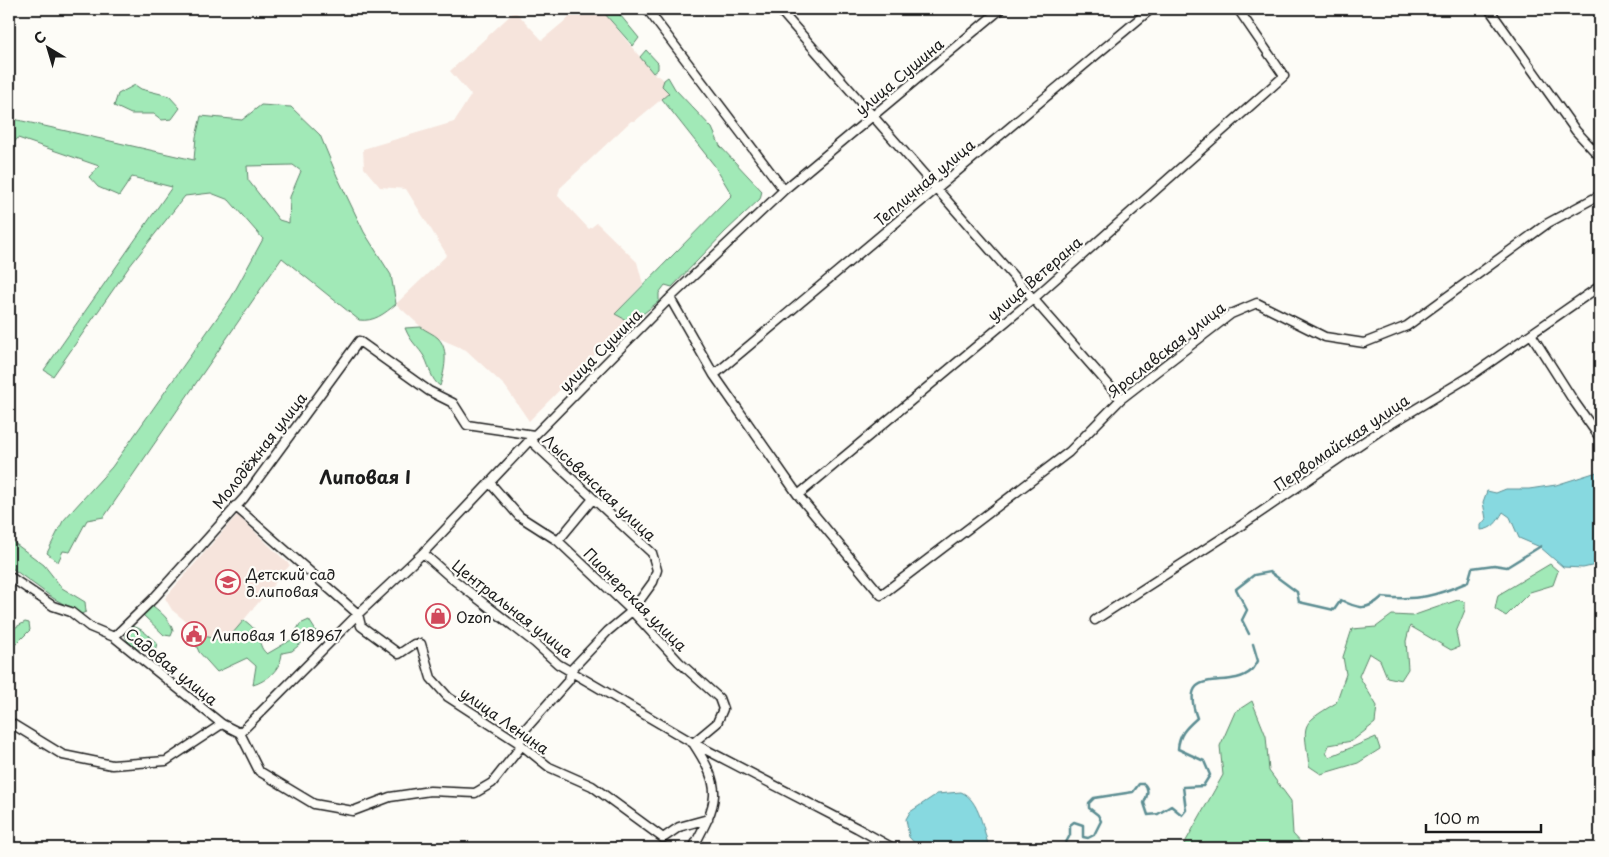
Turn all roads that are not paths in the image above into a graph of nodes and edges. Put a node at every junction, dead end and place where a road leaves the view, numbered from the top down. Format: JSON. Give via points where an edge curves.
{"nodes":[{"id":1,"x":647,"y":9,"type":"edge"},
{"id":2,"x":779,"y":9,"type":"edge"},
{"id":3,"x":984,"y":9,"type":"edge"},
{"id":4,"x":1000,"y":9,"type":"edge"},
{"id":5,"x":1150,"y":9,"type":"edge"},
{"id":6,"x":1238,"y":9,"type":"edge"},
{"id":7,"x":1489,"y":9,"type":"edge"},
{"id":8,"x":991,"y":16,"type":"junction"},
{"id":9,"x":873,"y":115,"type":"junction"},
{"id":10,"x":1600,"y":157,"type":"edge"},
{"id":11,"x":784,"y":190,"type":"junction"},
{"id":12,"x":936,"y":190,"type":"junction"},
{"id":13,"x":1600,"y":196,"type":"edge"},
{"id":14,"x":1600,"y":286,"type":"edge"},
{"id":15,"x":670,"y":298,"type":"junction"},
{"id":16,"x":1032,"y":300,"type":"junction"},
{"id":17,"x":1531,"y":334,"type":"junction"},
{"id":18,"x":714,"y":375,"type":"junction"},
{"id":19,"x":1120,"y":399,"type":"junction"},
{"id":20,"x":532,"y":438,"type":"junction"},
{"id":21,"x":1600,"y":438,"type":"edge"},
{"id":22,"x":490,"y":483,"type":"junction"},
{"id":23,"x":798,"y":495,"type":"junction"},
{"id":24,"x":592,"y":500,"type":"junction"},
{"id":25,"x":235,"y":506,"type":"junction"},
{"id":26,"x":558,"y":541,"type":"junction"},
{"id":27,"x":423,"y":553,"type":"junction"},
{"id":28,"x":9,"y":576,"type":"edge"},
{"id":29,"x":632,"y":611,"type":"junction"},
{"id":30,"x":358,"y":614,"type":"junction"},
{"id":31,"x":1096,"y":620,"type":"dead end"},
{"id":32,"x":114,"y":637,"type":"junction"},
{"id":33,"x":571,"y":670,"type":"junction"},
{"id":34,"x":9,"y":722,"type":"edge"},
{"id":35,"x":222,"y":724,"type":"junction"},
{"id":36,"x":240,"y":733,"type":"junction"},
{"id":37,"x":693,"y":743,"type":"junction"},
{"id":38,"x":519,"y":744,"type":"junction"},
{"id":39,"x":708,"y":819,"type":"junction"},
{"id":40,"x":693,"y":848,"type":"edge"},
{"id":41,"x":892,"y":848,"type":"edge"}],
"edges":[{"from":1,"to":11,"type":"street"},
{"from":2,"to":9,"type":"street"},
{"from":3,"to":8,"type":"street"},
{"from":4,"to":8,"type":"street","name":"улица Сушина"},
{"from":5,"to":12,"type":"street","name":"Тепличная улица"},
{"from":6,"to":16,"type":"street","name":"улица Ветерана","via":[[1284,76]]},
{"from":7,"to":10,"type":"street","via":[[1576,131]]},
{"from":8,"to":9,"type":"street","name":"улица Сушина"},
{"from":9,"to":11,"type":"street","name":"улица Сушина"},
{"from":9,"to":12,"type":"street"},
{"from":11,"to":15,"type":"street","name":"улица Сушина"},
{"from":12,"to":16,"type":"street"},
{"from":12,"to":18,"type":"street","name":"Тепличная улица"},
{"from":13,"to":19,"type":"street","name":"Ярославская улица","via":[[1548,223],[1407,326],[1384,337],[1364,343],[1325,337],[1257,303],[1231,314]]},
{"from":14,"to":17,"type":"street","name":"Первомайская улица"},
{"from":15,"to":18,"type":"street"},
{"from":15,"to":20,"type":"street","name":"улица Сушина"},
{"from":16,"to":19,"type":"street"},
{"from":16,"to":23,"type":"street","name":"улица Ветерана"},
{"from":17,"to":21,"type":"street"},
{"from":17,"to":31,"type":"street","name":"Первомайская улица"},
{"from":18,"to":23,"type":"street"},
{"from":19,"to":23,"type":"street","name":"Ярославская улица","via":[[1069,452],[881,595]]},
{"from":20,"to":22,"type":"street","name":"улица Сушина"},
{"from":20,"to":24,"type":"street","name":"Лысьвенская улица"},
{"from":20,"to":25,"type":"street","name":"Молодёжная улица","via":[[467,425],[453,402],[429,391],[359,341]]},
{"from":22,"to":26,"type":"street","name":"Пионерская улица","via":[[519,516]]},
{"from":22,"to":27,"type":"street","name":"улица Сушина"},
{"from":24,"to":26,"type":"street"},
{"from":24,"to":29,"type":"street","name":"Лысьвенская улица","via":[[652,553],[657,570],[653,582]]},
{"from":25,"to":30,"type":"street","name":"улица Ленина"},
{"from":25,"to":32,"type":"street","name":"Молодёжная улица"},
{"from":26,"to":29,"type":"street","name":"Пионерская улица"},
{"from":27,"to":30,"type":"street","name":"улица Сушина"},
{"from":27,"to":33,"type":"street","name":"Центральная улица","via":[[558,664]]},
{"from":28,"to":32,"type":"street","name":"Садовая улица","via":[[53,606],[71,612],[90,627]]},
{"from":29,"to":33,"type":"street"},
{"from":29,"to":37,"type":"street","name":"Пионерская улица","via":[[679,662],[719,698],[723,709],[717,723]]},
{"from":30,"to":36,"type":"street","name":"улица Сушина"},
{"from":30,"to":38,"type":"street","name":"улица Ленина","via":[[361,626],[399,654],[414,644],[421,644],[431,678],[448,697]]},
{"from":32,"to":35,"type":"street","name":"Садовая улица"},
{"from":33,"to":37,"type":"street","name":"Центральная улица"},
{"from":33,"to":38,"type":"street","via":[[570,680],[521,734]]},
{"from":34,"to":35,"type":"street","via":[[63,755],[112,765],[166,761]]},
{"from":35,"to":36,"type":"street","name":"Садовая улица"},
{"from":36,"to":38,"type":"street","via":[[259,771],[314,804],[353,811],[390,798],[430,791],[475,793],[492,783],[519,749]]},
{"from":37,"to":39,"type":"street","name":"Центральная улица","via":[[712,780],[715,798]]},
{"from":37,"to":41,"type":"street","name":"Центральная улица"},
{"from":38,"to":39,"type":"street","name":"улица Ленина","via":[[548,767],[592,786],[663,838],[679,827]]},
{"from":39,"to":40,"type":"street","name":"Центральная улица"}]}
